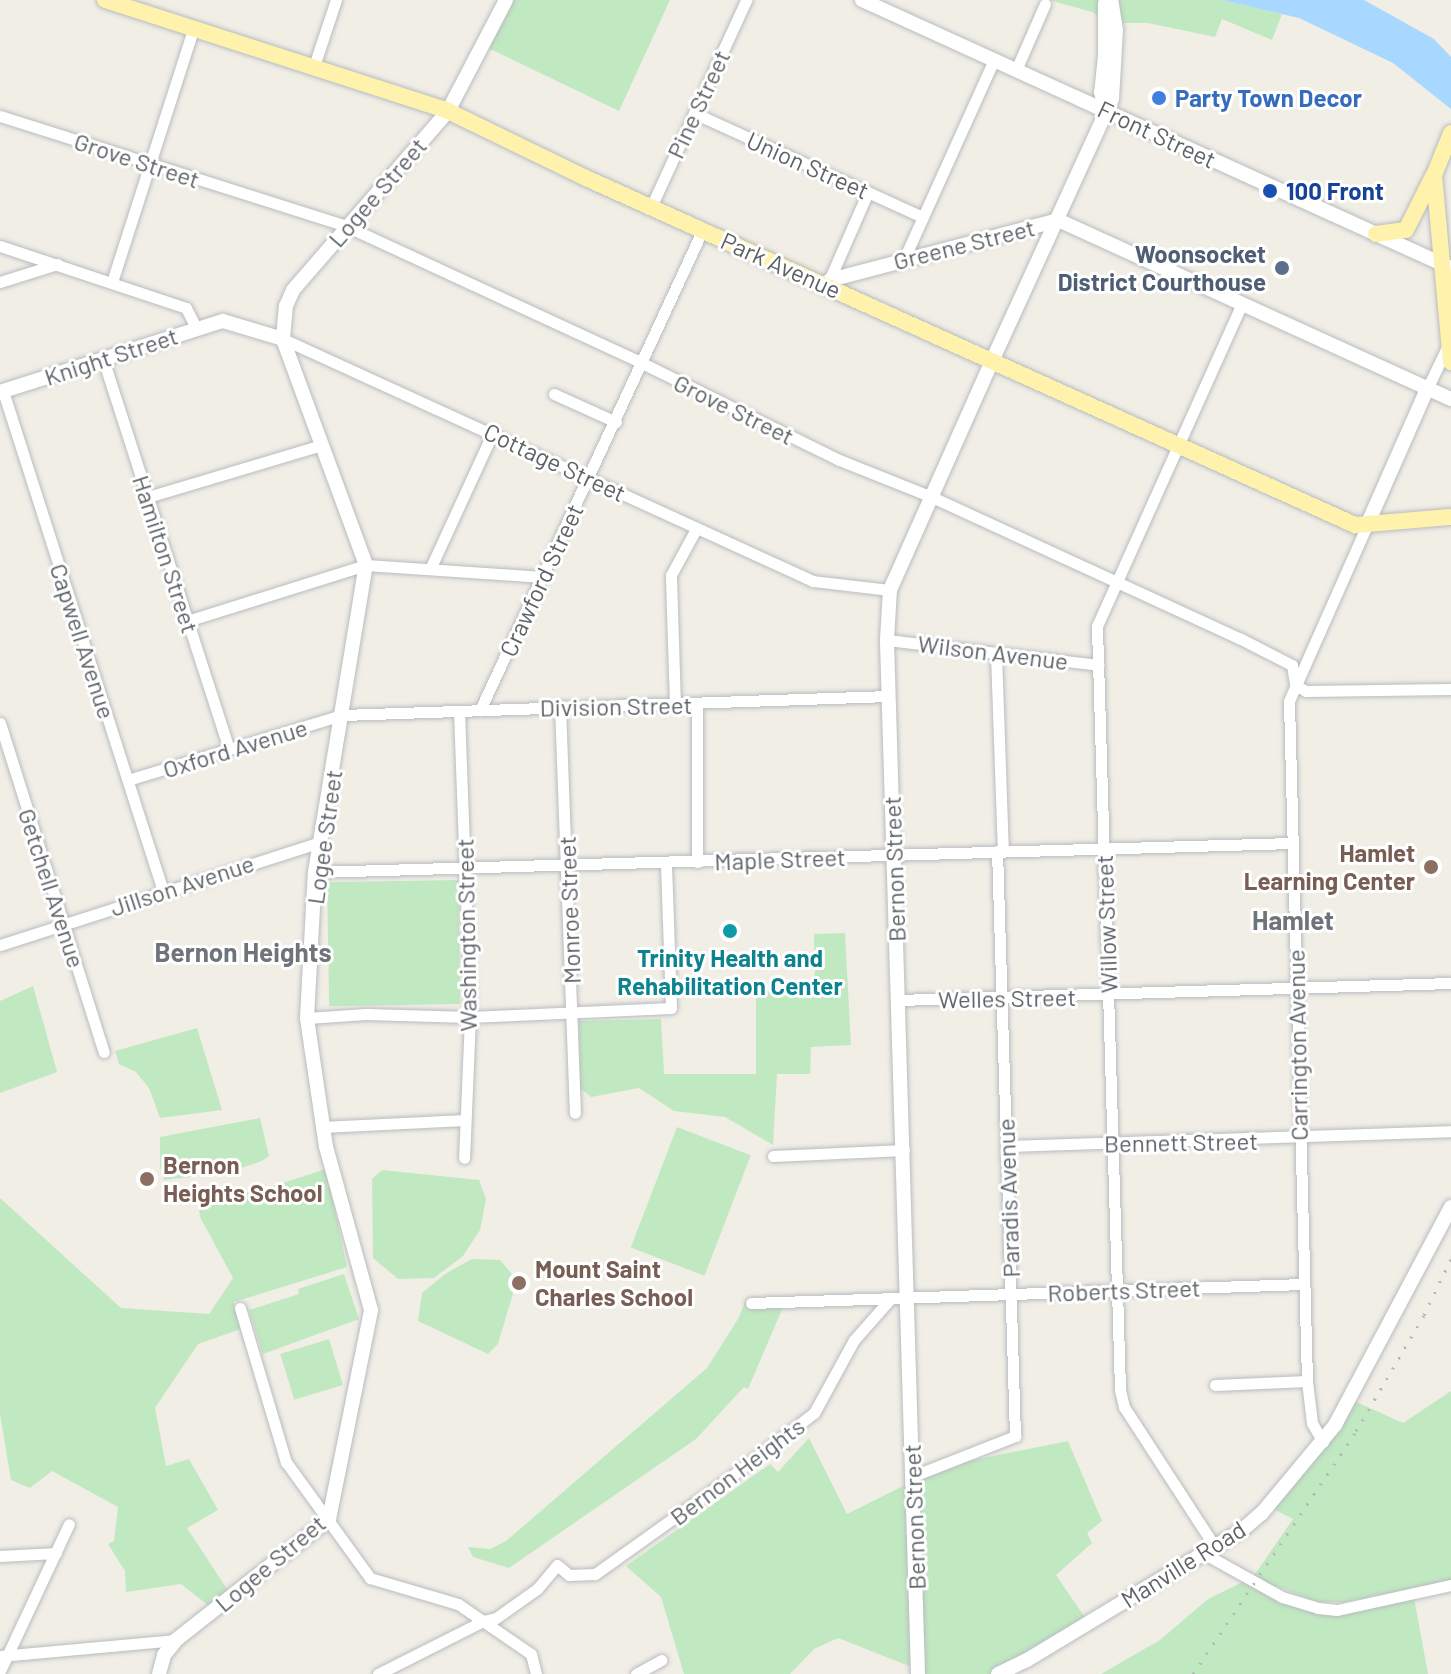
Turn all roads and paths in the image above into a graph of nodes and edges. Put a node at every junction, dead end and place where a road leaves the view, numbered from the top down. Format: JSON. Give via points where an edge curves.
{"nodes":[{"id":1,"x":105,"y":0,"type":"edge"},
{"id":2,"x":336,"y":0,"type":"edge"},
{"id":3,"x":506,"y":0,"type":"edge"},
{"id":4,"x":746,"y":0,"type":"edge"},
{"id":5,"x":862,"y":0,"type":"edge"},
{"id":6,"x":1108,"y":0,"type":"edge"},
{"id":7,"x":1045,"y":4,"type":"dead end"},
{"id":8,"x":193,"y":29,"type":"junction"},
{"id":9,"x":994,"y":60,"type":"junction"},
{"id":10,"x":314,"y":66,"type":"junction"},
{"id":11,"x":1016,"y":70,"type":"junction"},
{"id":12,"x":1105,"y":110,"type":"junction"},
{"id":13,"x":448,"y":111,"type":"junction"},
{"id":14,"x":694,"y":113,"type":"junction"},
{"id":15,"x":0,"y":116,"type":"edge"},
{"id":16,"x":1451,"y":133,"type":"edge"},
{"id":17,"x":148,"y":164,"type":"junction"},
{"id":18,"x":1435,"y":173,"type":"junction"},
{"id":19,"x":868,"y":192,"type":"junction"},
{"id":20,"x":651,"y":207,"type":"junction"},
{"id":21,"x":922,"y":217,"type":"junction"},
{"id":22,"x":1058,"y":220,"type":"junction"},
{"id":23,"x":346,"y":226,"type":"junction"},
{"id":24,"x":702,"y":231,"type":"junction"},
{"id":25,"x":1376,"y":234,"type":"junction"},
{"id":26,"x":0,"y":246,"type":"edge"},
{"id":27,"x":904,"y":259,"type":"junction"},
{"id":28,"x":57,"y":264,"type":"junction"},
{"id":29,"x":1446,"y":264,"type":"edge"},
{"id":30,"x":0,"y":282,"type":"edge"},
{"id":31,"x":112,"y":282,"type":"junction"},
{"id":32,"x":829,"y":283,"type":"junction"},
{"id":33,"x":1241,"y":305,"type":"junction"},
{"id":34,"x":223,"y":321,"type":"joint"},
{"id":35,"x":196,"y":328,"type":"junction"},
{"id":36,"x":283,"y":339,"type":"junction"},
{"id":37,"x":1450,"y":340,"type":"edge"},
{"id":38,"x":103,"y":359,"type":"junction"},
{"id":39,"x":992,"y":361,"type":"junction"},
{"id":40,"x":1451,"y":362,"type":"edge"},
{"id":41,"x":642,"y":363,"type":"junction"},
{"id":42,"x":1427,"y":389,"type":"junction"},
{"id":43,"x":2,"y":391,"type":"edge"},
{"id":44,"x":554,"y":394,"type":"dead end"},
{"id":45,"x":1451,"y":399,"type":"edge"},
{"id":46,"x":616,"y":422,"type":"junction"},
{"id":47,"x":493,"y":432,"type":"junction"},
{"id":48,"x":321,"y":445,"type":"junction"},
{"id":49,"x":1176,"y":446,"type":"junction"},
{"id":50,"x":589,"y":478,"type":"junction"},
{"id":51,"x":148,"y":497,"type":"junction"},
{"id":52,"x":932,"y":497,"type":"junction"},
{"id":53,"x":1451,"y":517,"type":"edge"},
{"id":54,"x":1368,"y":523,"type":"junction"},
{"id":55,"x":696,"y":529,"type":"junction"},
{"id":56,"x":366,"y":565,"type":"junction"},
{"id":57,"x":431,"y":567,"type":"junction"},
{"id":58,"x":544,"y":577,"type":"junction"},
{"id":59,"x":1115,"y":583,"type":"junction"},
{"id":60,"x":890,"y":590,"type":"junction"},
{"id":61,"x":187,"y":621,"type":"junction"},
{"id":62,"x":887,"y":640,"type":"junction"},
{"id":63,"x":996,"y":654,"type":"junction"},
{"id":64,"x":1099,"y":665,"type":"junction"},
{"id":65,"x":1295,"y":685,"type":"junction"},
{"id":66,"x":1451,"y":689,"type":"edge"},
{"id":67,"x":889,"y":696,"type":"junction"},
{"id":68,"x":697,"y":704,"type":"junction"},
{"id":69,"x":675,"y":705,"type":"junction"},
{"id":70,"x":560,"y":706,"type":"junction"},
{"id":71,"x":480,"y":710,"type":"junction"},
{"id":72,"x":459,"y":711,"type":"junction"},
{"id":73,"x":342,"y":715,"type":"junction"},
{"id":74,"x":0,"y":723,"type":"edge"},
{"id":75,"x":229,"y":748,"type":"junction"},
{"id":76,"x":128,"y":780,"type":"junction"},
{"id":77,"x":320,"y":842,"type":"junction"},
{"id":78,"x":1292,"y":843,"type":"junction"},
{"id":79,"x":1104,"y":848,"type":"junction"},
{"id":80,"x":1000,"y":850,"type":"junction"},
{"id":81,"x":894,"y":856,"type":"junction"},
{"id":82,"x":697,"y":862,"type":"junction"},
{"id":83,"x":666,"y":863,"type":"junction"},
{"id":84,"x":567,"y":865,"type":"junction"},
{"id":85,"x":466,"y":869,"type":"junction"},
{"id":86,"x":315,"y":872,"type":"junction"},
{"id":87,"x":163,"y":891,"type":"junction"},
{"id":88,"x":64,"y":924,"type":"junction"},
{"id":89,"x":0,"y":945,"type":"edge"},
{"id":90,"x":1451,"y":983,"type":"edge"},
{"id":91,"x":1297,"y":989,"type":"junction"},
{"id":92,"x":1109,"y":995,"type":"junction"},
{"id":93,"x":1001,"y":999,"type":"junction"},
{"id":94,"x":898,"y":1000,"type":"junction"},
{"id":95,"x":573,"y":1012,"type":"junction"},
{"id":96,"x":470,"y":1017,"type":"junction"},
{"id":97,"x":307,"y":1018,"type":"junction"},
{"id":98,"x":104,"y":1052,"type":"dead end"},
{"id":99,"x":575,"y":1113,"type":"dead end"},
{"id":100,"x":465,"y":1120,"type":"junction"},
{"id":101,"x":322,"y":1127,"type":"junction"},
{"id":102,"x":1451,"y":1131,"type":"edge"},
{"id":103,"x":1299,"y":1139,"type":"junction"},
{"id":104,"x":1113,"y":1143,"type":"junction"},
{"id":105,"x":1006,"y":1146,"type":"junction"},
{"id":106,"x":904,"y":1150,"type":"junction"},
{"id":107,"x":773,"y":1156,"type":"dead end"},
{"id":108,"x":464,"y":1158,"type":"dead end"},
{"id":109,"x":1451,"y":1207,"type":"edge"},
{"id":110,"x":1304,"y":1284,"type":"junction"},
{"id":111,"x":1118,"y":1290,"type":"junction"},
{"id":112,"x":1011,"y":1294,"type":"junction"},
{"id":113,"x":899,"y":1298,"type":"junction"},
{"id":114,"x":751,"y":1303,"type":"dead end"},
{"id":115,"x":240,"y":1308,"type":"dead end"},
{"id":116,"x":1307,"y":1381,"type":"junction"},
{"id":117,"x":1215,"y":1385,"type":"dead end"},
{"id":118,"x":1323,"y":1442,"type":"junction"},
{"id":119,"x":913,"y":1476,"type":"junction"},
{"id":120,"x":329,"y":1519,"type":"junction"},
{"id":121,"x":69,"y":1524,"type":"dead end"},
{"id":122,"x":1209,"y":1550,"type":"junction"},
{"id":123,"x":56,"y":1553,"type":"junction"},
{"id":124,"x":0,"y":1556,"type":"edge"},
{"id":125,"x":1451,"y":1585,"type":"edge"},
{"id":126,"x":483,"y":1621,"type":"junction"},
{"id":127,"x":176,"y":1640,"type":"junction"},
{"id":128,"x":4,"y":1656,"type":"edge"},
{"id":129,"x":661,"y":1660,"type":"dead end"},
{"id":130,"x":0,"y":1671,"type":"edge"},
{"id":131,"x":159,"y":1674,"type":"edge"},
{"id":132,"x":378,"y":1674,"type":"edge"},
{"id":133,"x":536,"y":1674,"type":"edge"},
{"id":134,"x":636,"y":1674,"type":"edge"},
{"id":135,"x":918,"y":1674,"type":"edge"},
{"id":136,"x":998,"y":1674,"type":"edge"}],
"edges":[{"from":1,"to":8,"type":"main road","name":"Park Avenue"},
{"from":2,"to":10,"type":"street"},
{"from":3,"to":13,"type":"street","name":"Logee Street"},
{"from":4,"to":14,"type":"street","name":"Pine Street"},
{"from":5,"to":9,"type":"street","name":"Front Street"},
{"from":6,"to":12,"type":"street","name":"Bernon Street","via":[[1101,92]]},
{"from":7,"to":11,"type":"street"},
{"from":8,"to":10,"type":"main road","name":"Park Avenue"},
{"from":8,"to":17,"type":"street"},
{"from":9,"to":11,"type":"street","name":"Front Street"},
{"from":9,"to":21,"type":"street"},
{"from":10,"to":13,"type":"main road","name":"Park Avenue"},
{"from":11,"to":12,"type":"street","name":"Front Street"},
{"from":12,"to":22,"type":"street","name":"Bernon Street"},
{"from":12,"to":25,"type":"street","name":"Front Street"},
{"from":13,"to":20,"type":"main road","name":"Park Avenue"},
{"from":13,"to":23,"type":"street","name":"Logee Street"},
{"from":14,"to":19,"type":"street","name":"Union Street"},
{"from":14,"to":20,"type":"street","name":"Pine Street"},
{"from":15,"to":17,"type":"street","name":"Grove Street"},
{"from":16,"to":18,"type":"main road"},
{"from":17,"to":23,"type":"street","name":"Grove Street"},
{"from":17,"to":31,"type":"street"},
{"from":18,"to":25,"type":"main road","via":[[1406,230]]},
{"from":18,"to":29,"type":"main road"},
{"from":19,"to":21,"type":"street","name":"Union Street"},
{"from":19,"to":32,"type":"street"},
{"from":20,"to":24,"type":"main road","name":"Park Avenue"},
{"from":21,"to":27,"type":"street"},
{"from":22,"to":27,"type":"street","name":"Greene Street"},
{"from":22,"to":33,"type":"street","name":"Greene Street"},
{"from":22,"to":39,"type":"street","name":"Bernon Street"},
{"from":23,"to":36,"type":"street","name":"Logee Street","via":[[293,290]]},
{"from":23,"to":41,"type":"street","name":"Grove Street"},
{"from":24,"to":32,"type":"main road","name":"Park Avenue"},
{"from":24,"to":41,"type":"street","name":"Crawford Street"},
{"from":25,"to":29,"type":"street","name":"Front Street"},
{"from":26,"to":28,"type":"street"},
{"from":27,"to":32,"type":"street","name":"Greene Street"},
{"from":28,"to":30,"type":"street"},
{"from":28,"to":31,"type":"street"},
{"from":29,"to":37,"type":"main road"},
{"from":31,"to":35,"type":"street","via":[[186,308]]},
{"from":32,"to":39,"type":"main road","name":"Park Avenue"},
{"from":33,"to":42,"type":"street","name":"Greene Street"},
{"from":33,"to":49,"type":"street","name":"Willow Street"},
{"from":34,"to":35,"type":"street","name":"Knight Street"},
{"from":34,"to":36,"type":"street","name":"Cottage Street"},
{"from":35,"to":38,"type":"street","name":"Knight Street"},
{"from":36,"to":47,"type":"street","name":"Cottage Street"},
{"from":36,"to":48,"type":"street","name":"Logee Street"},
{"from":37,"to":40,"type":"main road"},
{"from":37,"to":42,"type":"street","name":"Carrington Avenue"},
{"from":38,"to":43,"type":"street","name":"Knight Street"},
{"from":38,"to":51,"type":"street","name":"Hamilton Street"},
{"from":39,"to":49,"type":"main road","name":"Park Avenue"},
{"from":39,"to":52,"type":"street","name":"Bernon Street"},
{"from":41,"to":46,"type":"street","name":"Crawford Street"},
{"from":41,"to":52,"type":"street","name":"Grove Street","via":[[839,460]]},
{"from":42,"to":45,"type":"street","name":"Greene Street"},
{"from":42,"to":54,"type":"street","name":"Carrington Avenue"},
{"from":43,"to":76,"type":"street","name":"Capwell Avenue"},
{"from":44,"to":46,"type":"street"},
{"from":46,"to":50,"type":"street","name":"Crawford Street"},
{"from":47,"to":50,"type":"street","name":"Cottage Street"},
{"from":47,"to":57,"type":"street"},
{"from":48,"to":51,"type":"street"},
{"from":48,"to":56,"type":"street","name":"Logee Street"},
{"from":49,"to":54,"type":"main road","name":"Park Avenue","via":[[1355,525]]},
{"from":49,"to":59,"type":"street","name":"Willow Street"},
{"from":50,"to":55,"type":"street","name":"Cottage Street"},
{"from":50,"to":58,"type":"street","name":"Crawford Street"},
{"from":51,"to":61,"type":"street","name":"Hamilton Street"},
{"from":52,"to":59,"type":"street","name":"Grove Street"},
{"from":52,"to":60,"type":"street","name":"Bernon Street"},
{"from":53,"to":54,"type":"main road","name":"Park Avenue"},
{"from":54,"to":65,"type":"street","name":"Carrington Avenue"},
{"from":55,"to":60,"type":"street","name":"Cottage Street","via":[[813,581]]},
{"from":55,"to":69,"type":"street","via":[[671,575]]},
{"from":56,"to":57,"type":"street"},
{"from":56,"to":61,"type":"street"},
{"from":56,"to":73,"type":"street","name":"Logee Street"},
{"from":57,"to":58,"type":"street"},
{"from":58,"to":71,"type":"street","name":"Crawford Street"},
{"from":59,"to":64,"type":"street","name":"Willow Street","via":[[1097,626]]},
{"from":59,"to":65,"type":"street","name":"Grove Street","via":[[1292,665]]},
{"from":60,"to":62,"type":"street","name":"Bernon Street"},
{"from":61,"to":75,"type":"street","name":"Hamilton Street"},
{"from":62,"to":63,"type":"street","name":"Wilson Avenue"},
{"from":62,"to":67,"type":"street","name":"Bernon Street"},
{"from":63,"to":64,"type":"street","name":"Wilson Avenue"},
{"from":63,"to":80,"type":"street","name":"Paradis Avenue"},
{"from":64,"to":79,"type":"street","name":"Willow Street"},
{"from":65,"to":66,"type":"street","via":[[1306,691]]},
{"from":65,"to":78,"type":"street","name":"Carrington Avenue","via":[[1289,701]]},
{"from":67,"to":68,"type":"street","name":"Division Street"},
{"from":67,"to":81,"type":"street","name":"Bernon Street"},
{"from":68,"to":69,"type":"street","name":"Division Street"},
{"from":68,"to":82,"type":"street"},
{"from":69,"to":70,"type":"street","name":"Division Street"},
{"from":70,"to":71,"type":"street","name":"Division Street"},
{"from":70,"to":84,"type":"street","name":"Monroe Street"},
{"from":71,"to":72,"type":"street","name":"Division Street"},
{"from":72,"to":73,"type":"street","name":"Division Street"},
{"from":72,"to":85,"type":"street","name":"Washington Street"},
{"from":73,"to":75,"type":"street","name":"Oxford Avenue"},
{"from":73,"to":77,"type":"street","name":"Logee Street"},
{"from":74,"to":88,"type":"street","name":"Getchell Avenue"},
{"from":75,"to":76,"type":"street","name":"Oxford Avenue"},
{"from":76,"to":87,"type":"street","name":"Capwell Avenue"},
{"from":77,"to":86,"type":"street","name":"Logee Street"},
{"from":77,"to":87,"type":"street","name":"Jillson Avenue"},
{"from":78,"to":79,"type":"street","name":"Maple Street"},
{"from":78,"to":91,"type":"street","name":"Carrington Avenue"},
{"from":79,"to":80,"type":"street","name":"Maple Street"},
{"from":79,"to":92,"type":"street","name":"Willow Street"},
{"from":80,"to":81,"type":"street","name":"Maple Street"},
{"from":80,"to":93,"type":"street","name":"Paradis Avenue"},
{"from":81,"to":82,"type":"street","name":"Maple Street"},
{"from":81,"to":94,"type":"street","name":"Bernon Street"},
{"from":82,"to":83,"type":"street","name":"Maple Street"},
{"from":83,"to":84,"type":"street","name":"Maple Street"},
{"from":83,"to":95,"type":"street","via":[[671,1008]]},
{"from":84,"to":85,"type":"street","name":"Maple Street"},
{"from":84,"to":95,"type":"street","name":"Monroe Street"},
{"from":85,"to":86,"type":"street","name":"Maple Street"},
{"from":85,"to":96,"type":"street","name":"Washington Street"},
{"from":86,"to":97,"type":"street","name":"Logee Street"},
{"from":87,"to":88,"type":"street","name":"Jillson Avenue"},
{"from":88,"to":89,"type":"street","name":"Jillson Avenue"},
{"from":88,"to":98,"type":"street","name":"Getchell Avenue"},
{"from":90,"to":91,"type":"street","name":"Welles Street"},
{"from":91,"to":92,"type":"street","name":"Welles Street"},
{"from":91,"to":103,"type":"street","name":"Carrington Avenue"},
{"from":92,"to":93,"type":"street","name":"Welles Street"},
{"from":92,"to":104,"type":"street","name":"Willow Street"},
{"from":93,"to":94,"type":"street","name":"Welles Street"},
{"from":93,"to":105,"type":"street","name":"Paradis Avenue"},
{"from":94,"to":106,"type":"street","name":"Bernon Street"},
{"from":95,"to":96,"type":"street"},
{"from":95,"to":99,"type":"street","name":"Monroe Street"},
{"from":96,"to":97,"type":"street"},
{"from":96,"to":100,"type":"street","name":"Washington Street"},
{"from":97,"to":101,"type":"street","name":"Logee Street"},
{"from":100,"to":101,"type":"street"},
{"from":100,"to":108,"type":"street","name":"Washington Street"},
{"from":101,"to":120,"type":"street","name":"Logee Street","via":[[371,1310]]},
{"from":102,"to":103,"type":"street","name":"Bennett Street"},
{"from":103,"to":104,"type":"street","name":"Bennett Street"},
{"from":103,"to":110,"type":"street","name":"Carrington Avenue"},
{"from":104,"to":105,"type":"street","name":"Bennett Street"},
{"from":104,"to":111,"type":"street","name":"Willow Street"},
{"from":105,"to":112,"type":"street","name":"Paradis Avenue"},
{"from":106,"to":107,"type":"street"},
{"from":106,"to":113,"type":"street","name":"Bernon Street"},
{"from":109,"to":118,"type":"street","name":"Manville Road"},
{"from":110,"to":111,"type":"street","name":"Roberts Street"},
{"from":110,"to":116,"type":"street","name":"Carrington Avenue"},
{"from":111,"to":112,"type":"street","name":"Roberts Street"},
{"from":111,"to":122,"type":"street","name":"Willow Street","via":[[1124,1407]]},
{"from":112,"to":113,"type":"street","name":"Roberts Street"},
{"from":112,"to":119,"type":"street","name":"Paradis Avenue","via":[[1015,1436]]},
{"from":113,"to":114,"type":"street","name":"Roberts Street"},
{"from":113,"to":119,"type":"street","name":"Bernon Street"},
{"from":113,"to":126,"type":"street","name":"Bernon Heights","via":[[854,1340],[827,1393],[800,1425],[595,1574],[569,1575],[557,1565],[537,1589],[496,1618]]},
{"from":115,"to":120,"type":"street","via":[[286,1462]]},
{"from":116,"to":117,"type":"street"},
{"from":116,"to":118,"type":"street","name":"Carrington Avenue","via":[[1312,1423]]},
{"from":118,"to":122,"type":"street","name":"Manville Road","via":[[1262,1513]]},
{"from":119,"to":135,"type":"street","name":"Bernon Street"},
{"from":120,"to":126,"type":"street","via":[[370,1578],[458,1604]]},
{"from":120,"to":127,"type":"street","name":"Logee Street"},
{"from":121,"to":123,"type":"street"},
{"from":122,"to":125,"type":"street","via":[[1282,1597],[1337,1610]]},
{"from":122,"to":136,"type":"street","name":"Manville Road"},
{"from":123,"to":124,"type":"street"},
{"from":123,"to":128,"type":"street"},
{"from":126,"to":132,"type":"street"},
{"from":126,"to":133,"type":"street","via":[[531,1654]]},
{"from":127,"to":128,"type":"street"},
{"from":127,"to":131,"type":"street","name":"Logee Street","via":[[164,1655]]},
{"from":128,"to":130,"type":"street"},
{"from":129,"to":134,"type":"street"}]}
